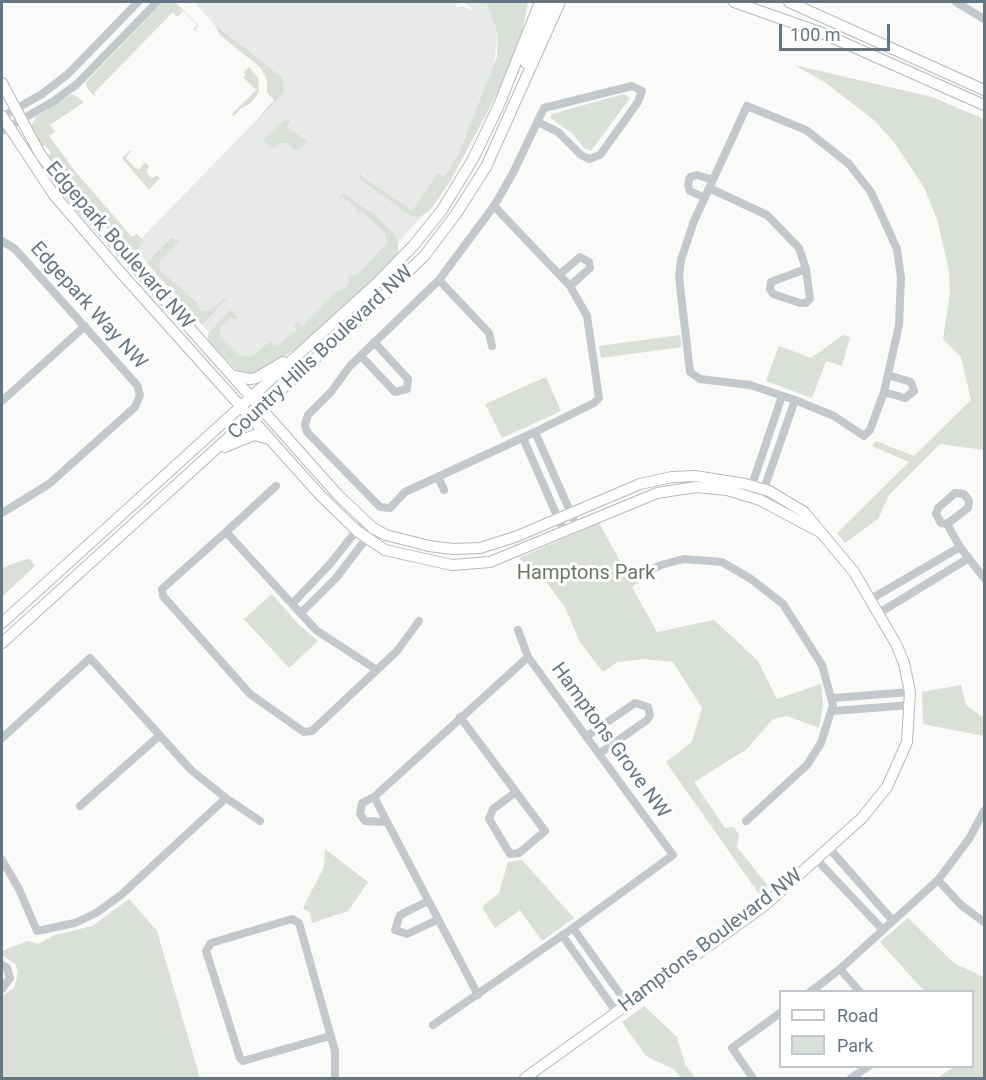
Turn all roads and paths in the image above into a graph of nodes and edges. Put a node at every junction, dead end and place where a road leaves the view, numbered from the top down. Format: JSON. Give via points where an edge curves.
{"nodes":[{"id":1,"x":138,"y":2,"type":"edge"},
{"id":2,"x":157,"y":2,"type":"edge"},
{"id":3,"x":533,"y":2,"type":"edge"},
{"id":4,"x":540,"y":2,"type":"edge"},
{"id":5,"x":551,"y":2,"type":"edge"},
{"id":6,"x":560,"y":2,"type":"edge"},
{"id":7,"x":568,"y":2,"type":"edge"},
{"id":8,"x":734,"y":2,"type":"edge"},
{"id":9,"x":789,"y":2,"type":"edge"},
{"id":10,"x":956,"y":2,"type":"edge"},
{"id":11,"x":534,"y":14,"type":"junction"},
{"id":12,"x":984,"y":19,"type":"edge"},
{"id":13,"x":542,"y":45,"type":"junction"},
{"id":14,"x":2,"y":83,"type":"edge"},
{"id":15,"x":984,"y":90,"type":"edge"},
{"id":16,"x":984,"y":105,"type":"edge"},
{"id":17,"x":15,"y":110,"type":"junction"},
{"id":18,"x":2,"y":117,"type":"edge"},
{"id":19,"x":21,"y":120,"type":"junction"},
{"id":20,"x":538,"y":122,"type":"junction"},
{"id":21,"x":5,"y":129,"type":"edge"},
{"id":22,"x":500,"y":139,"type":"junction"},
{"id":23,"x":713,"y":180,"type":"junction"},
{"id":24,"x":709,"y":188,"type":"junction"},
{"id":25,"x":705,"y":198,"type":"junction"},
{"id":26,"x":494,"y":206,"type":"junction"},
{"id":27,"x":2,"y":242,"type":"edge"},
{"id":28,"x":806,"y":269,"type":"junction"},
{"id":29,"x":560,"y":274,"type":"junction"},
{"id":30,"x":440,"y":280,"type":"junction"},
{"id":31,"x":570,"y":286,"type":"junction"},
{"id":32,"x":85,"y":326,"type":"junction"},
{"id":33,"x":374,"y":342,"type":"junction"},
{"id":34,"x":311,"y":344,"type":"junction"},
{"id":35,"x":492,"y":346,"type":"dead end"},
{"id":36,"x":361,"y":356,"type":"junction"},
{"id":37,"x":888,"y":375,"type":"junction"},
{"id":38,"x":234,"y":376,"type":"junction"},
{"id":39,"x":884,"y":392,"type":"junction"},
{"id":40,"x":782,"y":396,"type":"junction"},
{"id":41,"x":253,"y":397,"type":"junction"},
{"id":42,"x":795,"y":400,"type":"junction"},
{"id":43,"x":2,"y":401,"type":"edge"},
{"id":44,"x":242,"y":407,"type":"junction"},
{"id":45,"x":263,"y":408,"type":"junction"},
{"id":46,"x":252,"y":418,"type":"junction"},
{"id":47,"x":535,"y":432,"type":"junction"},
{"id":48,"x":523,"y":438,"type":"junction"},
{"id":49,"x":271,"y":440,"type":"junction"},
{"id":50,"x":211,"y":454,"type":"junction"},
{"id":51,"x":438,"y":477,"type":"junction"},
{"id":52,"x":276,"y":486,"type":"dead end"},
{"id":53,"x":765,"y":489,"type":"junction"},
{"id":54,"x":444,"y":490,"type":"dead end"},
{"id":55,"x":750,"y":491,"type":"junction"},
{"id":56,"x":760,"y":500,"type":"junction"},
{"id":57,"x":2,"y":513,"type":"edge"},
{"id":58,"x":571,"y":513,"type":"junction"},
{"id":59,"x":559,"y":518,"type":"junction"},
{"id":60,"x":364,"y":521,"type":"junction"},
{"id":61,"x":948,"y":524,"type":"junction"},
{"id":62,"x":577,"y":527,"type":"junction"},
{"id":63,"x":373,"y":528,"type":"junction"},
{"id":64,"x":357,"y":531,"type":"junction"},
{"id":65,"x":226,"y":532,"type":"junction"},
{"id":66,"x":564,"y":532,"type":"junction"},
{"id":67,"x":821,"y":533,"type":"junction"},
{"id":68,"x":367,"y":538,"type":"junction"},
{"id":69,"x":960,"y":547,"type":"junction"},
{"id":70,"x":969,"y":558,"type":"junction"},
{"id":71,"x":649,"y":571,"type":"dead end"},
{"id":72,"x":984,"y":578,"type":"edge"},
{"id":73,"x":871,"y":599,"type":"junction"},
{"id":74,"x":292,"y":604,"type":"junction"},
{"id":75,"x":301,"y":613,"type":"junction"},
{"id":76,"x":879,"y":613,"type":"junction"},
{"id":77,"x":419,"y":621,"type":"dead end"},
{"id":78,"x":2,"y":623,"type":"edge"},
{"id":79,"x":518,"y":630,"type":"dead end"},
{"id":80,"x":2,"y":643,"type":"edge"},
{"id":81,"x":528,"y":657,"type":"junction"},
{"id":82,"x":377,"y":670,"type":"junction"},
{"id":83,"x":910,"y":692,"type":"junction"},
{"id":84,"x":833,"y":698,"type":"junction"},
{"id":85,"x":911,"y":705,"type":"junction"},
{"id":86,"x":833,"y":711,"type":"junction"},
{"id":87,"x":460,"y":717,"type":"junction"},
{"id":88,"x":159,"y":736,"type":"junction"},
{"id":89,"x":588,"y":736,"type":"junction"},
{"id":90,"x":2,"y":738,"type":"edge"},
{"id":91,"x":600,"y":753,"type":"junction"},
{"id":92,"x":516,"y":792,"type":"junction"},
{"id":93,"x":374,"y":797,"type":"junction"},
{"id":94,"x":226,"y":798,"type":"junction"},
{"id":95,"x":80,"y":806,"type":"dead end"},
{"id":96,"x":984,"y":811,"type":"edge"},
{"id":97,"x":260,"y":820,"type":"dead end"},
{"id":98,"x":746,"y":820,"type":"dead end"},
{"id":99,"x":386,"y":822,"type":"junction"},
{"id":100,"x":829,"y":848,"type":"junction"},
{"id":101,"x":817,"y":860,"type":"junction"},
{"id":102,"x":3,"y":865,"type":"edge"},
{"id":103,"x":938,"y":880,"type":"junction"},
{"id":104,"x":428,"y":901,"type":"junction"},
{"id":105,"x":437,"y":920,"type":"junction"},
{"id":106,"x":893,"y":921,"type":"junction"},
{"id":107,"x":984,"y":922,"type":"edge"},
{"id":108,"x":573,"y":928,"type":"junction"},
{"id":109,"x":883,"y":930,"type":"junction"},
{"id":110,"x":562,"y":935,"type":"junction"},
{"id":111,"x":2,"y":965,"type":"edge"},
{"id":112,"x":840,"y":969,"type":"junction"},
{"id":113,"x":2,"y":988,"type":"edge"},
{"id":114,"x":813,"y":990,"type":"edge"},
{"id":115,"x":858,"y":990,"type":"edge"},
{"id":116,"x":478,"y":995,"type":"junction"},
{"id":117,"x":628,"y":1005,"type":"junction"},
{"id":118,"x":617,"y":1013,"type":"junction"},
{"id":119,"x":779,"y":1014,"type":"edge"},
{"id":120,"x":433,"y":1025,"type":"dead end"},
{"id":121,"x":330,"y":1036,"type":"junction"},
{"id":122,"x":866,"y":1068,"type":"edge"},
{"id":123,"x":335,"y":1078,"type":"edge"},
{"id":124,"x":525,"y":1078,"type":"edge"},
{"id":125,"x":753,"y":1078,"type":"edge"},
{"id":126,"x":851,"y":1078,"type":"edge"}],
"edges":[{"from":1,"to":17,"type":"street","via":[[68,74]]},
{"from":2,"to":19,"type":"street","via":[[77,84]]},
{"from":3,"to":11,"type":"street"},
{"from":4,"to":11,"type":"street","name":"Country Hills Boulevard NW"},
{"from":5,"to":22,"type":"street","via":[[505,114]]},
{"from":6,"to":13,"type":"street","name":"Country Hills Boulevard NW"},
{"from":7,"to":13,"type":"street"},
{"from":8,"to":16,"type":"street","via":[[822,33]]},
{"from":9,"to":15,"type":"street"},
{"from":10,"to":12,"type":"street"},
{"from":11,"to":34,"type":"street","name":"Country Hills Boulevard NW","via":[[484,137],[442,210],[401,260]]},
{"from":13,"to":22,"type":"street","name":"Country Hills Boulevard NW"},
{"from":14,"to":17,"type":"street","name":"Edgepark Boulevard NW"},
{"from":17,"to":18,"type":"street"},
{"from":17,"to":19,"type":"street","name":"Edgepark Boulevard NW"},
{"from":18,"to":21,"type":"street","name":"Edgepark Boulevard NW"},
{"from":19,"to":21,"type":"street"},
{"from":19,"to":38,"type":"street","name":"Edgepark Boulevard NW","via":[[66,189]]},
{"from":20,"to":20,"type":"street","via":[[558,132],[590,159],[600,155],[642,91],[632,86],[544,108]]},
{"from":20,"to":26,"type":"street"},
{"from":21,"to":44,"type":"street","name":"Edgepark Boulevard NW","via":[[54,195]]},
{"from":22,"to":45,"type":"street","name":"Country Hills Boulevard NW","via":[[475,186],[425,255]]},
{"from":23,"to":24,"type":"street"},
{"from":23,"to":25,"type":"street","via":[[690,177],[690,191]]},
{"from":23,"to":37,"type":"street","via":[[747,106],[806,130],[849,164],[871,192],[897,249],[901,303]]},
{"from":24,"to":25,"type":"street"},
{"from":24,"to":28,"type":"street","via":[[767,215],[799,248]]},
{"from":25,"to":40,"type":"street","via":[[685,242],[679,277],[690,372],[700,379],[750,385]]},
{"from":26,"to":29,"type":"street"},
{"from":26,"to":30,"type":"street"},
{"from":27,"to":32,"type":"street","name":"Edgepark Way NW","via":[[15,249]]},
{"from":28,"to":28,"type":"street","via":[[771,282],[770,290],[806,303],[810,299]]},
{"from":29,"to":31,"type":"street"},
{"from":29,"to":31,"type":"street","via":[[580,257],[590,262],[590,268]]},
{"from":30,"to":33,"type":"street"},
{"from":30,"to":35,"type":"street","via":[[489,333]]},
{"from":31,"to":47,"type":"street","via":[[587,316],[599,398]]},
{"from":32,"to":43,"type":"street"},
{"from":32,"to":57,"type":"street","name":"Edgepark Way NW","via":[[137,385],[138,403],[49,484]]},
{"from":33,"to":36,"type":"street"},
{"from":33,"to":36,"type":"street","via":[[408,379],[407,389],[395,392]]},
{"from":34,"to":38,"type":"street","via":[[256,378]]},
{"from":34,"to":41,"type":"street","name":"Country Hills Boulevard NW"},
{"from":36,"to":51,"type":"street","via":[[308,415],[304,425],[307,432],[380,507],[390,508],[405,492]]},
{"from":37,"to":39,"type":"street"},
{"from":37,"to":39,"type":"street","via":[[911,382],[914,391],[905,398]]},
{"from":38,"to":41,"type":"street","name":"Edgepark Boulevard NW"},
{"from":39,"to":42,"type":"street","via":[[864,436],[834,416]]},
{"from":40,"to":42,"type":"street"},
{"from":40,"to":55,"type":"street"},
{"from":41,"to":44,"type":"street","name":"Country Hills Boulevard NW"},
{"from":41,"to":45,"type":"street","name":"Hamptons Boulevard NW"},
{"from":42,"to":53,"type":"street"},
{"from":44,"to":46,"type":"street","name":"Edgepark Boulevard NW"},
{"from":44,"to":78,"type":"street","name":"Country Hills Boulevard NW"},
{"from":45,"to":46,"type":"street","name":"Country Hills Boulevard NW"},
{"from":45,"to":60,"type":"street","name":"Hamptons Boulevard NW"},
{"from":46,"to":49,"type":"street","name":"Hamptons Boulevard NW"},
{"from":46,"to":50,"type":"street","name":"Country Hills Boulevard NW"},
{"from":47,"to":48,"type":"street"},
{"from":47,"to":58,"type":"street"},
{"from":48,"to":51,"type":"street"},
{"from":48,"to":59,"type":"street"},
{"from":49,"to":50,"type":"street","via":[[254,435]]},
{"from":49,"to":64,"type":"street","name":"Hamptons Boulevard NW"},
{"from":50,"to":80,"type":"street","name":"Country Hills Boulevard NW"},
{"from":51,"to":54,"type":"street"},
{"from":52,"to":65,"type":"street"},
{"from":53,"to":55,"type":"street","name":"Hamptons Boulevard NW"},
{"from":53,"to":56,"type":"street"},
{"from":53,"to":67,"type":"street","name":"Hamptons Boulevard NW","via":[[804,512]]},
{"from":55,"to":56,"type":"street","name":"Hamptons Boulevard NW"},
{"from":55,"to":58,"type":"street","name":"Hamptons Boulevard NW","via":[[695,476],[672,477],[640,484]]},
{"from":55,"to":62,"type":"street","name":"Hamptons Boulevard NW","via":[[678,488],[626,504]]},
{"from":56,"to":67,"type":"street","name":"Hamptons Boulevard NW"},
{"from":58,"to":59,"type":"street","name":"Hamptons Boulevard NW"},
{"from":58,"to":62,"type":"street"},
{"from":59,"to":63,"type":"street","name":"Hamptons Boulevard NW","via":[[480,548],[429,546]]},
{"from":59,"to":66,"type":"street"},
{"from":60,"to":63,"type":"street","name":"Hamptons Boulevard NW"},
{"from":60,"to":64,"type":"street"},
{"from":61,"to":61,"type":"street","via":[[968,508],[969,498],[964,494],[956,493],[936,510],[939,520]]},
{"from":61,"to":69,"type":"street"},
{"from":62,"to":66,"type":"street","name":"Hamptons Boulevard NW"},
{"from":63,"to":68,"type":"street"},
{"from":64,"to":68,"type":"street","name":"Hamptons Boulevard NW"},
{"from":64,"to":74,"type":"street"},
{"from":65,"to":74,"type":"street"},
{"from":65,"to":82,"type":"street","via":[[162,589],[163,596],[250,694],[304,732],[312,731]]},
{"from":66,"to":68,"type":"street","name":"Hamptons Boulevard NW","via":[[475,565],[452,565],[402,555]]},
{"from":67,"to":73,"type":"street","name":"Hamptons Boulevard NW","via":[[837,549]]},
{"from":68,"to":75,"type":"street","via":[[336,578]]},
{"from":69,"to":70,"type":"street"},
{"from":69,"to":73,"type":"street"},
{"from":70,"to":72,"type":"street"},
{"from":70,"to":76,"type":"street"},
{"from":71,"to":84,"type":"street","via":[[684,559],[722,562],[751,579],[783,604],[822,665]]},
{"from":73,"to":76,"type":"street","name":"Hamptons Boulevard NW"},
{"from":74,"to":75,"type":"street"},
{"from":75,"to":82,"type":"street","via":[[316,630]]},
{"from":76,"to":83,"type":"street","name":"Hamptons Boulevard NW","via":[[904,663]]},
{"from":77,"to":82,"type":"street","via":[[398,651]]},
{"from":79,"to":81,"type":"street"},
{"from":81,"to":87,"type":"street","name":"Hamptons Grove NW"},
{"from":81,"to":89,"type":"street","name":"Hamptons Grove NW"},
{"from":83,"to":84,"type":"street"},
{"from":83,"to":85,"type":"street","name":"Hamptons Boulevard NW"},
{"from":84,"to":86,"type":"street"},
{"from":85,"to":86,"type":"street"},
{"from":85,"to":100,"type":"street","name":"Hamptons Boulevard NW","via":[[907,742],[887,788]]},
{"from":86,"to":98,"type":"street","via":[[821,743],[807,765]]},
{"from":87,"to":92,"type":"street"},
{"from":87,"to":93,"type":"street","name":"Hamptons Grove NW"},
{"from":88,"to":90,"type":"street","via":[[90,658]]},
{"from":88,"to":94,"type":"street","via":[[191,770]]},
{"from":88,"to":95,"type":"street"},
{"from":89,"to":91,"type":"street","name":"Hamptons Grove NW"},
{"from":89,"to":91,"type":"street","via":[[635,703],[648,707],[647,720]]},
{"from":91,"to":108,"type":"street","name":"Hamptons Grove NW","via":[[673,855]]},
{"from":92,"to":92,"type":"street","via":[[493,809],[489,819],[510,854],[519,853],[545,831]]},
{"from":93,"to":99,"type":"street"},
{"from":93,"to":99,"type":"street","name":"Hamptons Grove NW","via":[[362,802],[360,814],[365,821]]},
{"from":94,"to":97,"type":"street"},
{"from":94,"to":102,"type":"street","via":[[121,895],[75,923],[37,931]]},
{"from":96,"to":103,"type":"street","via":[[959,854]]},
{"from":99,"to":104,"type":"street"},
{"from":100,"to":101,"type":"street","name":"Hamptons Boulevard NW"},
{"from":100,"to":106,"type":"street"},
{"from":101,"to":109,"type":"street"},
{"from":101,"to":117,"type":"street","name":"Hamptons Boulevard NW","via":[[764,906]]},
{"from":103,"to":106,"type":"street"},
{"from":103,"to":107,"type":"street"},
{"from":104,"to":105,"type":"street"},
{"from":104,"to":105,"type":"street","via":[[400,915],[395,930],[407,934]]},
{"from":105,"to":116,"type":"street"},
{"from":106,"to":109,"type":"street"},
{"from":108,"to":110,"type":"street","name":"Hamptons Grove NW"},
{"from":108,"to":117,"type":"street"},
{"from":109,"to":112,"type":"street"},
{"from":110,"to":116,"type":"street","name":"Hamptons Grove NW"},
{"from":110,"to":118,"type":"street"},
{"from":111,"to":113,"type":"street","via":[[10,978]]},
{"from":112,"to":114,"type":"street"},
{"from":112,"to":115,"type":"street"},
{"from":116,"to":120,"type":"street","name":"Hamptons Grove NW"},
{"from":117,"to":118,"type":"street","name":"Hamptons Boulevard NW"},
{"from":118,"to":124,"type":"street","name":"Hamptons Boulevard NW"},
{"from":119,"to":125,"type":"street","via":[[732,1048]]},
{"from":121,"to":121,"type":"street","via":[[299,923],[292,919],[211,943],[206,951],[243,1061]]},
{"from":121,"to":123,"type":"street","via":[[335,1051]]},
{"from":122,"to":126,"type":"street"}]}
